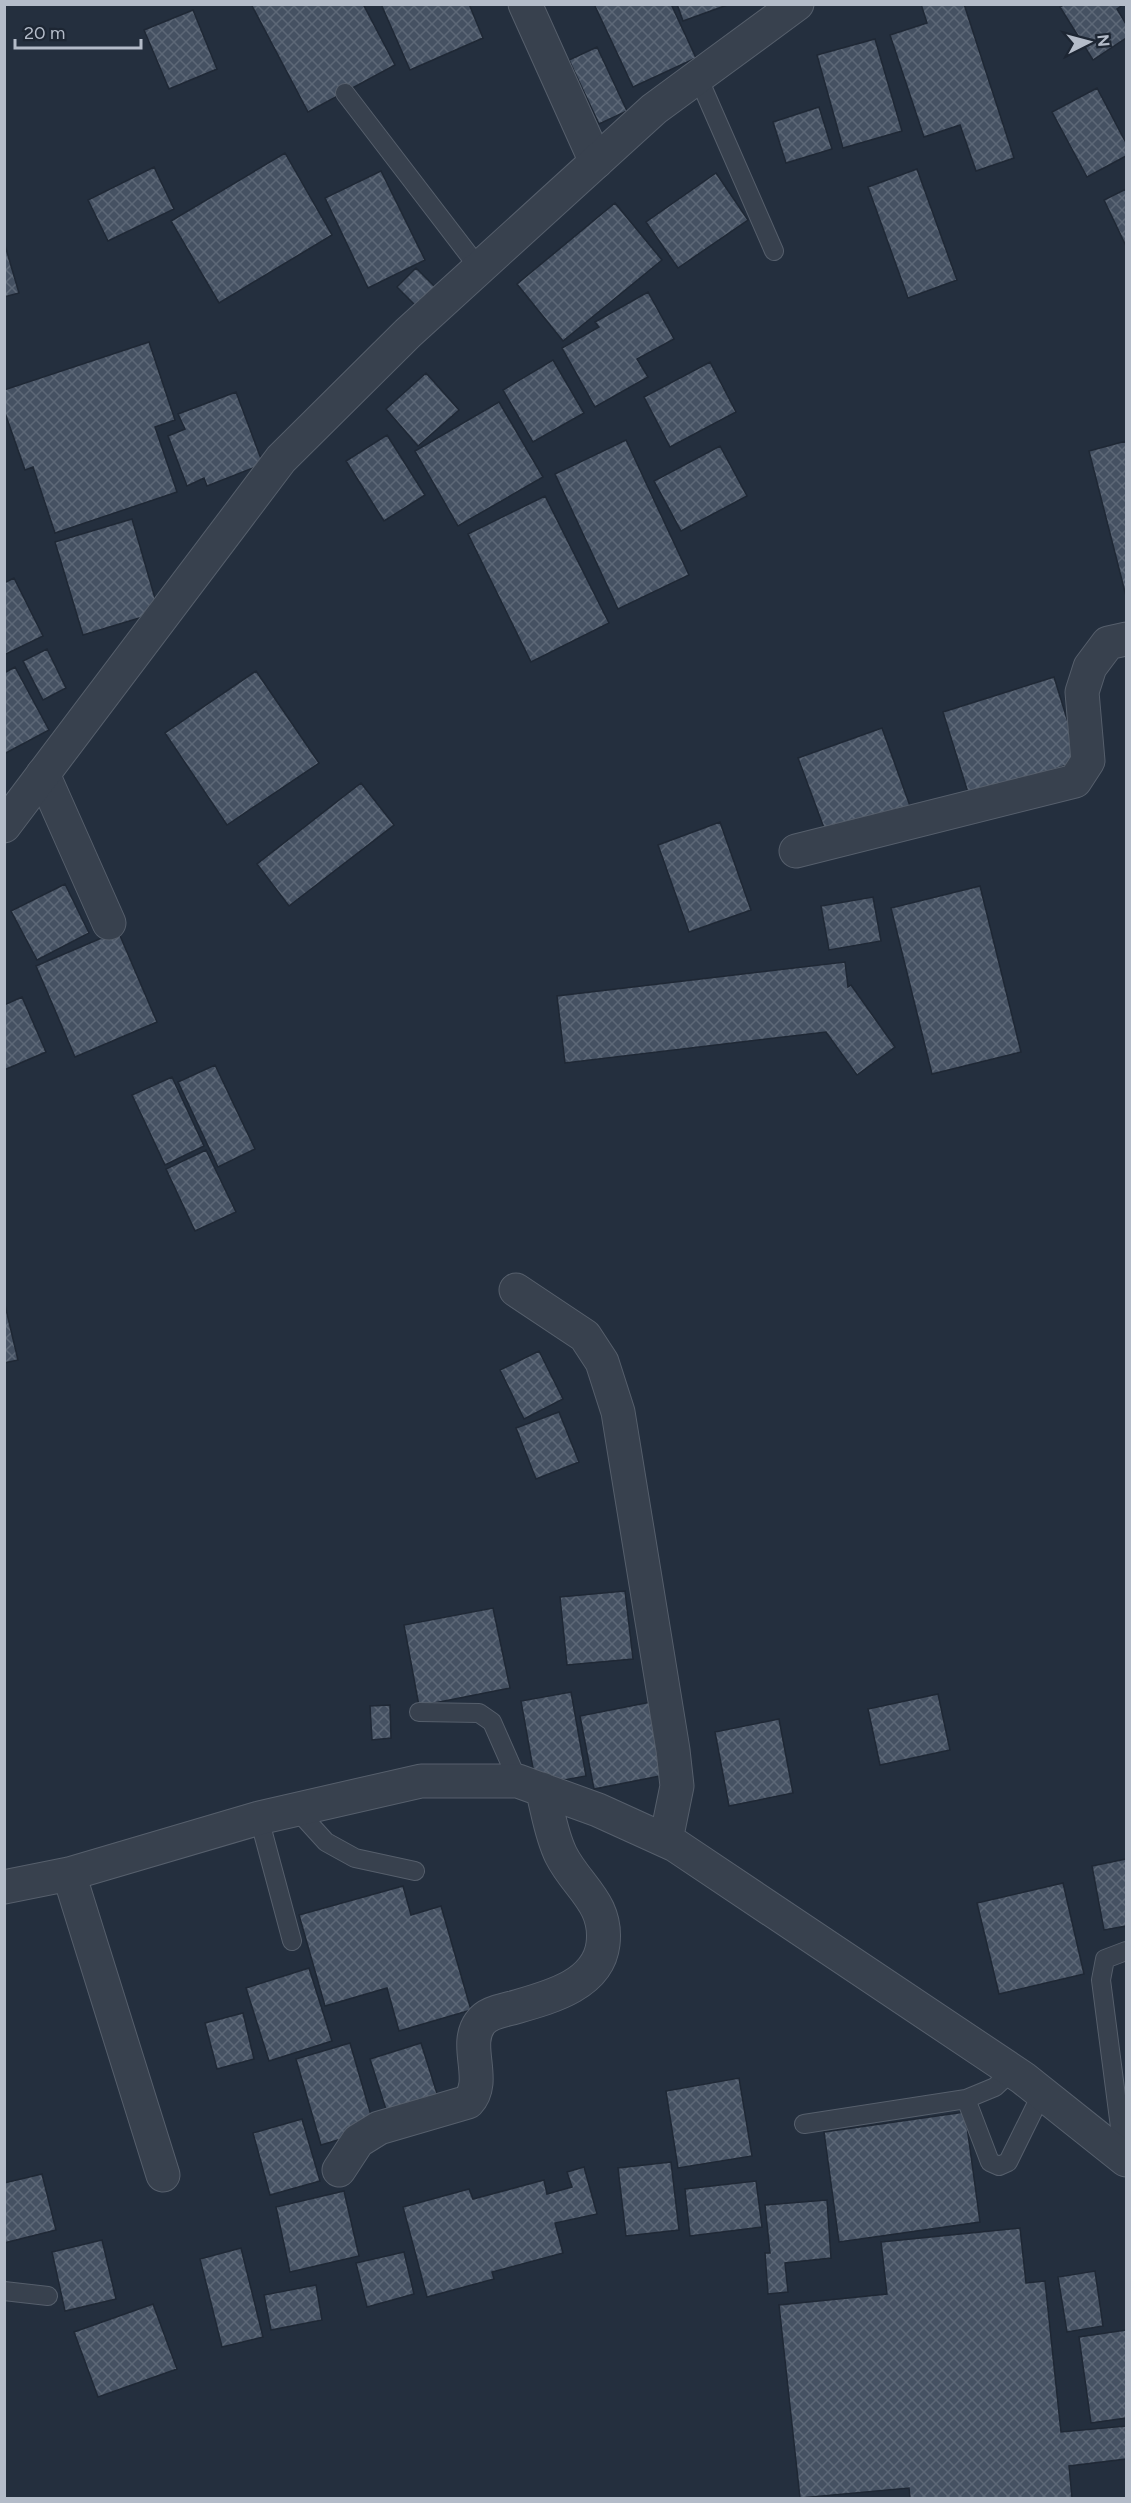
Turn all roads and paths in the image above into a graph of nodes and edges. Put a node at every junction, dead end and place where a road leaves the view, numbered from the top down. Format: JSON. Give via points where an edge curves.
{"nodes":[{"id":1,"x":525,"y":4,"type":"edge"},
{"id":2,"x":797,"y":4,"type":"edge"},
{"id":3,"x":698,"y":77,"type":"junction"},
{"id":4,"x":345,"y":93,"type":"dead end"},
{"id":5,"x":596,"y":162,"type":"junction"},
{"id":6,"x":774,"y":251,"type":"dead end"},
{"id":7,"x":479,"y":268,"type":"junction"},
{"id":8,"x":1126,"y":639,"type":"edge"},
{"id":9,"x":44,"y":774,"type":"junction"},
{"id":10,"x":4,"y":826,"type":"edge"},
{"id":11,"x":796,"y":851,"type":"dead end"},
{"id":12,"x":109,"y":923,"type":"dead end"},
{"id":13,"x":516,"y":1290,"type":"dead end"},
{"id":14,"x":419,"y":1712,"type":"dead end"},
{"id":15,"x":530,"y":1785,"type":"junction"},
{"id":16,"x":296,"y":1809,"type":"junction"},
{"id":17,"x":259,"y":1818,"type":"junction"},
{"id":18,"x":666,"y":1840,"type":"junction"},
{"id":19,"x":414,"y":1871,"type":"dead end"},
{"id":20,"x":69,"y":1874,"type":"junction"},
{"id":21,"x":4,"y":1887,"type":"edge"},
{"id":22,"x":292,"y":1941,"type":"dead end"},
{"id":23,"x":1126,"y":1951,"type":"edge"},
{"id":24,"x":1012,"y":2071,"type":"junction"},
{"id":25,"x":1042,"y":2093,"type":"junction"},
{"id":26,"x":966,"y":2099,"type":"junction"},
{"id":27,"x":804,"y":2124,"type":"dead end"},
{"id":28,"x":1125,"y":2159,"type":"edge"},
{"id":29,"x":339,"y":2170,"type":"dead end"},
{"id":30,"x":163,"y":2175,"type":"dead end"},
{"id":31,"x":4,"y":2291,"type":"edge"},
{"id":32,"x":48,"y":2296,"type":"dead end"}],
"edges":[{"from":1,"to":5,"type":"street"},
{"from":2,"to":3,"type":"street"},
{"from":3,"to":5,"type":"street","via":[[654,109]]},
{"from":3,"to":6,"type":"lane"},
{"from":4,"to":7,"type":"lane"},
{"from":5,"to":7,"type":"street"},
{"from":7,"to":9,"type":"street","via":[[281,459]]},
{"from":8,"to":11,"type":"street","via":[[1108,643],[1090,667],[1082,692],[1088,761],[1075,781]]},
{"from":9,"to":10,"type":"street"},
{"from":9,"to":12,"type":"street"},
{"from":13,"to":18,"type":"street","via":[[585,1336],[602,1362],[618,1412],[673,1750],[676,1786]]},
{"from":14,"to":15,"type":"lane","via":[[479,1713],[492,1722]]},
{"from":15,"to":16,"type":"street","via":[[421,1782]]},
{"from":15,"to":18,"type":"street"},
{"from":15,"to":29,"type":"street","via":[[562,1857],[600,1910],[603,1944],[592,1972],[555,1995],[492,2014],[480,2022],[474,2037],[473,2097],[468,2102],[380,2128],[358,2141]]},
{"from":16,"to":17,"type":"street"},
{"from":16,"to":19,"type":"lane","via":[[326,1842],[355,1858]]},
{"from":17,"to":20,"type":"street"},
{"from":17,"to":22,"type":"lane"},
{"from":18,"to":24,"type":"street"},
{"from":20,"to":21,"type":"street"},
{"from":20,"to":30,"type":"street"},
{"from":23,"to":28,"type":"lane","via":[[1105,1959],[1101,1980]]},
{"from":24,"to":25,"type":"street"},
{"from":24,"to":26,"type":"lane","via":[[995,2087]]},
{"from":25,"to":26,"type":"lane","via":[[1008,2162],[999,2166],[990,2162]]},
{"from":25,"to":28,"type":"street"},
{"from":26,"to":27,"type":"lane"},
{"from":31,"to":32,"type":"lane"}]}
